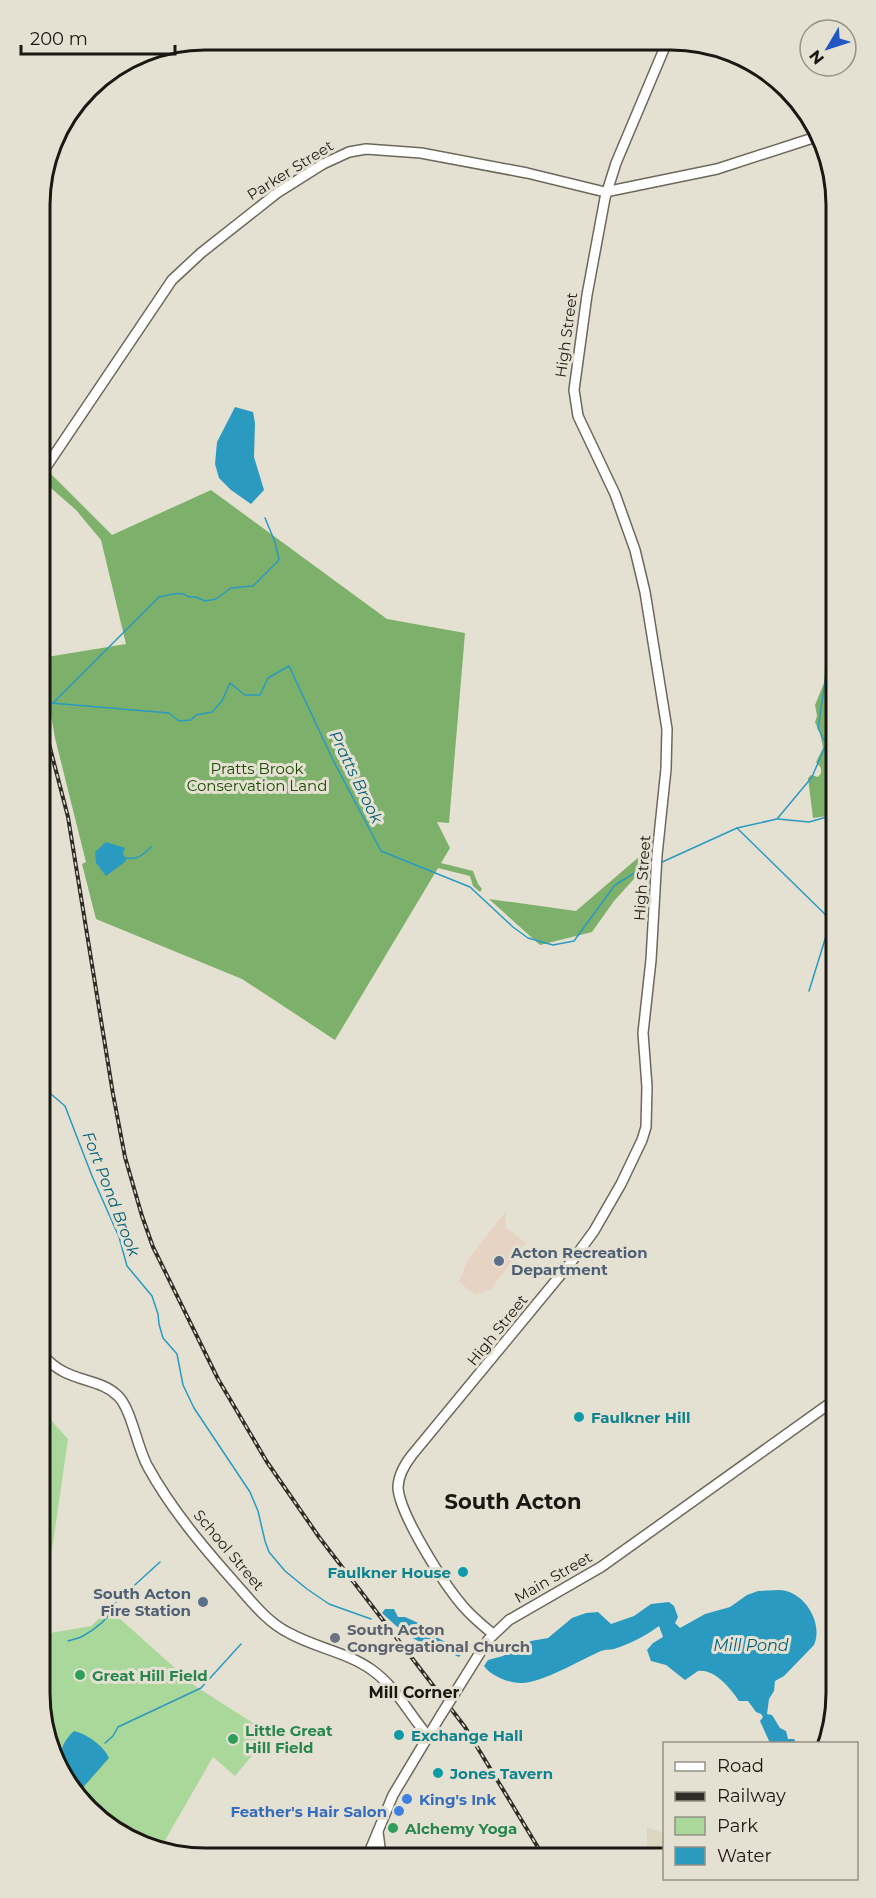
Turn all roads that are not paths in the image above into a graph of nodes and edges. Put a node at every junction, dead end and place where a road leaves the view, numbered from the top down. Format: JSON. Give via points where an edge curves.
{"nodes":[{"id":1,"x":664,"y":50,"type":"edge"},
{"id":2,"x":812,"y":138,"type":"edge"},
{"id":3,"x":607,"y":192,"type":"junction"},
{"id":4,"x":50,"y":461,"type":"edge"},
{"id":5,"x":50,"y":1361,"type":"edge"},
{"id":6,"x":826,"y":1406,"type":"edge"},
{"id":7,"x":493,"y":1634,"type":"junction"},
{"id":8,"x":428,"y":1736,"type":"junction"},
{"id":9,"x":378,"y":1832,"type":"junction"},
{"id":10,"x":371,"y":1848,"type":"edge"},
{"id":11,"x":380,"y":1848,"type":"edge"}],
"edges":[{"from":1,"to":3,"type":"street","name":"High Street"},
{"from":2,"to":3,"type":"street","name":"Parker Street","via":[[717,169]]},
{"from":3,"to":4,"type":"street","name":"Parker Street","via":[[421,153],[366,149],[323,164],[248,215],[172,280]]},
{"from":3,"to":7,"type":"street","name":"High Street","via":[[574,390],[578,416],[615,495],[635,550],[667,729],[643,1033],[647,1114],[642,1140],[594,1231],[412,1455],[400,1477],[398,1489],[405,1512],[434,1563],[461,1604]]},
{"from":5,"to":8,"type":"street","name":"School Street","via":[[64,1373],[105,1387],[119,1397],[145,1462],[159,1485],[214,1558],[268,1618],[291,1635],[357,1660],[375,1672],[393,1689]]},
{"from":6,"to":7,"type":"street","name":"Main Street","via":[[601,1567],[516,1615]]},
{"from":7,"to":8,"type":"street","name":"Main Street","bridge":true},
{"from":8,"to":9,"type":"street","name":"Main Street","via":[[399,1783]]},
{"from":9,"to":10,"type":"street","name":"Main Street"},
{"from":9,"to":11,"type":"street"}]}
